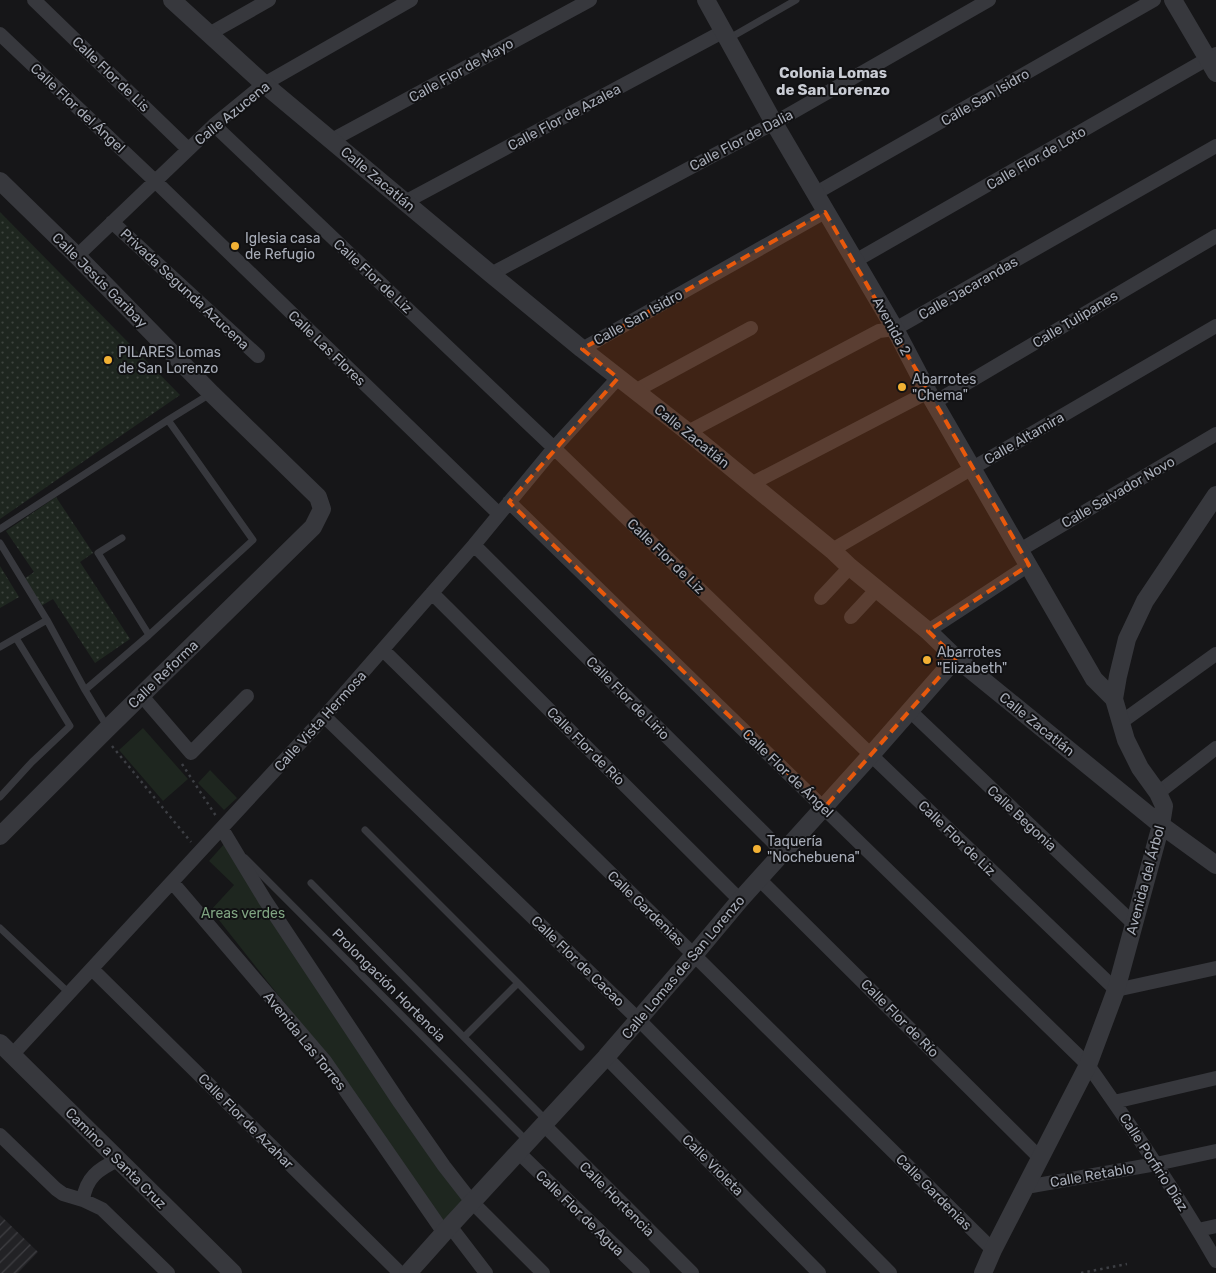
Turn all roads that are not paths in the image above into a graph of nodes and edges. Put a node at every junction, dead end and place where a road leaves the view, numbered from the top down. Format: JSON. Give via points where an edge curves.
{"nodes":[{"id":1,"x":34,"y":0,"type":"edge"},
{"id":2,"x":172,"y":0,"type":"edge"},
{"id":3,"x":269,"y":0,"type":"edge"},
{"id":4,"x":411,"y":0,"type":"edge"},
{"id":5,"x":590,"y":0,"type":"edge"},
{"id":6,"x":706,"y":0,"type":"edge"},
{"id":7,"x":796,"y":0,"type":"edge"},
{"id":8,"x":989,"y":0,"type":"edge"},
{"id":9,"x":1154,"y":0,"type":"edge"},
{"id":10,"x":1173,"y":0,"type":"edge"},
{"id":11,"x":0,"y":34,"type":"edge"},
{"id":12,"x":210,"y":34,"type":"junction"},
{"id":13,"x":726,"y":35,"type":"junction"},
{"id":14,"x":1213,"y":62,"type":"edge"},
{"id":15,"x":264,"y":84,"type":"junction"},
{"id":16,"x":774,"y":123,"type":"junction"},
{"id":17,"x":214,"y":125,"type":"junction"},
{"id":18,"x":332,"y":140,"type":"junction"},
{"id":19,"x":1216,"y":146,"type":"edge"},
{"id":20,"x":188,"y":149,"type":"junction"},
{"id":21,"x":0,"y":181,"type":"edge"},
{"id":22,"x":155,"y":181,"type":"junction"},
{"id":23,"x":816,"y":193,"type":"junction"},
{"id":24,"x":404,"y":202,"type":"junction"},
{"id":25,"x":825,"y":212,"type":"junction"},
{"id":26,"x":112,"y":222,"type":"junction"},
{"id":27,"x":1216,"y":236,"type":"edge"},
{"id":28,"x":76,"y":256,"type":"junction"},
{"id":29,"x":855,"y":261,"type":"junction"},
{"id":30,"x":490,"y":274,"type":"junction"},
{"id":31,"x":1216,"y":326,"type":"edge"},
{"id":32,"x":750,"y":328,"type":"dead end"},
{"id":33,"x":894,"y":330,"type":"junction"},
{"id":34,"x":582,"y":349,"type":"junction"},
{"id":35,"x":258,"y":356,"type":"dead end"},
{"id":36,"x":618,"y":378,"type":"junction"},
{"id":37,"x":635,"y":391,"type":"junction"},
{"id":38,"x":212,"y":394,"type":"junction"},
{"id":39,"x":932,"y":397,"type":"junction"},
{"id":40,"x":168,"y":420,"type":"junction"},
{"id":41,"x":688,"y":432,"type":"junction"},
{"id":42,"x":1216,"y":434,"type":"edge"},
{"id":43,"x":554,"y":448,"type":"junction"},
{"id":44,"x":973,"y":468,"type":"junction"},
{"id":45,"x":751,"y":484,"type":"junction"},
{"id":46,"x":1216,"y":495,"type":"edge"},
{"id":47,"x":509,"y":502,"type":"junction"},
{"id":48,"x":322,"y":510,"type":"joint"},
{"id":49,"x":499,"y":514,"type":"junction"},
{"id":50,"x":0,"y":529,"type":"edge"},
{"id":51,"x":122,"y":538,"type":"dead end"},
{"id":52,"x":0,"y":543,"type":"edge"},
{"id":53,"x":474,"y":545,"type":"junction"},
{"id":54,"x":832,"y":550,"type":"junction"},
{"id":55,"x":1020,"y":550,"type":"junction"},
{"id":56,"x":1029,"y":565,"type":"junction"},
{"id":57,"x":850,"y":567,"type":"junction"},
{"id":58,"x":877,"y":589,"type":"junction"},
{"id":59,"x":432,"y":593,"type":"junction"},
{"id":60,"x":821,"y":598,"type":"dead end"},
{"id":61,"x":851,"y":617,"type":"dead end"},
{"id":62,"x":46,"y":620,"type":"junction"},
{"id":63,"x":928,"y":631,"type":"junction"},
{"id":64,"x":149,"y":635,"type":"junction"},
{"id":65,"x":16,"y":638,"type":"junction"},
{"id":66,"x":0,"y":647,"type":"edge"},
{"id":67,"x":383,"y":650,"type":"junction"},
{"id":68,"x":1216,"y":654,"type":"edge"},
{"id":69,"x":956,"y":658,"type":"junction"},
{"id":70,"x":85,"y":690,"type":"junction"},
{"id":71,"x":142,"y":696,"type":"junction"},
{"id":72,"x":247,"y":696,"type":"dead end"},
{"id":73,"x":1114,"y":699,"type":"junction"},
{"id":74,"x":910,"y":711,"type":"junction"},
{"id":75,"x":325,"y":717,"type":"junction"},
{"id":76,"x":1120,"y":724,"type":"junction"},
{"id":77,"x":105,"y":731,"type":"junction"},
{"id":78,"x":1216,"y":748,"type":"edge"},
{"id":79,"x":871,"y":755,"type":"junction"},
{"id":80,"x":1158,"y":793,"type":"junction"},
{"id":81,"x":0,"y":797,"type":"edge"},
{"id":82,"x":824,"y":808,"type":"junction"},
{"id":83,"x":1161,"y":825,"type":"junction"},
{"id":84,"x":222,"y":829,"type":"junction"},
{"id":85,"x":365,"y":830,"type":"dead end"},
{"id":86,"x":0,"y":836,"type":"edge"},
{"id":87,"x":233,"y":846,"type":"junction"},
{"id":88,"x":783,"y":852,"type":"junction"},
{"id":89,"x":1216,"y":865,"type":"edge"},
{"id":90,"x":759,"y":879,"type":"junction"},
{"id":91,"x":172,"y":882,"type":"junction"},
{"id":92,"x":312,"y":883,"type":"dead end"},
{"id":93,"x":740,"y":900,"type":"junction"},
{"id":94,"x":1134,"y":924,"type":"junction"},
{"id":95,"x":0,"y":928,"type":"edge"},
{"id":96,"x":694,"y":955,"type":"junction"},
{"id":97,"x":1216,"y":968,"type":"edge"},
{"id":98,"x":92,"y":969,"type":"junction"},
{"id":99,"x":518,"y":983,"type":"junction"},
{"id":100,"x":1116,"y":990,"type":"junction"},
{"id":101,"x":69,"y":993,"type":"junction"},
{"id":102,"x":639,"y":1020,"type":"junction"},
{"id":103,"x":464,"y":1037,"type":"junction"},
{"id":104,"x":581,"y":1047,"type":"dead end"},
{"id":105,"x":6,"y":1049,"type":"edge"},
{"id":106,"x":606,"y":1056,"type":"junction"},
{"id":107,"x":1088,"y":1065,"type":"junction"},
{"id":108,"x":1216,"y":1078,"type":"edge"},
{"id":109,"x":1114,"y":1102,"type":"junction"},
{"id":110,"x":545,"y":1122,"type":"junction"},
{"id":111,"x":0,"y":1136,"type":"edge"},
{"id":112,"x":522,"y":1147,"type":"junction"},
{"id":113,"x":1216,"y":1151,"type":"edge"},
{"id":114,"x":1040,"y":1158,"type":"junction"},
{"id":115,"x":118,"y":1160,"type":"junction"},
{"id":116,"x":1156,"y":1164,"type":"junction"},
{"id":117,"x":1026,"y":1187,"type":"junction"},
{"id":118,"x":83,"y":1200,"type":"junction"},
{"id":119,"x":472,"y":1202,"type":"junction"},
{"id":120,"x":1216,"y":1226,"type":"edge"},
{"id":121,"x":447,"y":1230,"type":"junction"},
{"id":122,"x":1198,"y":1230,"type":"junction"},
{"id":123,"x":993,"y":1250,"type":"junction"},
{"id":124,"x":1216,"y":1261,"type":"edge"},
{"id":125,"x":483,"y":1271,"type":"edge"},
{"id":126,"x":168,"y":1273,"type":"edge"},
{"id":127,"x":233,"y":1273,"type":"edge"},
{"id":128,"x":400,"y":1273,"type":"edge"},
{"id":129,"x":408,"y":1273,"type":"edge"},
{"id":130,"x":543,"y":1273,"type":"edge"},
{"id":131,"x":643,"y":1273,"type":"edge"},
{"id":132,"x":692,"y":1273,"type":"edge"},
{"id":133,"x":819,"y":1273,"type":"edge"},
{"id":134,"x":890,"y":1273,"type":"edge"},
{"id":135,"x":983,"y":1273,"type":"edge"}],
"edges":[{"from":1,"to":20,"type":"street","name":"Calle Flor de Lis"},
{"from":2,"to":12,"type":"street","name":"Calle Zacatlán"},
{"from":3,"to":12,"type":"street"},
{"from":4,"to":15,"type":"street","name":"Calle Azucena"},
{"from":5,"to":18,"type":"street","name":"Calle Flor de Mayo"},
{"from":6,"to":13,"type":"street","name":"Avenida 2"},
{"from":7,"to":13,"type":"lane"},
{"from":8,"to":16,"type":"street","name":"Calle Flor de Dalia"},
{"from":9,"to":23,"type":"street","name":"Calle San Isidro"},
{"from":10,"to":14,"type":"street"},
{"from":11,"to":22,"type":"street","name":"Calle Flor del Ángel"},
{"from":12,"to":15,"type":"street","name":"Calle Zacatlán"},
{"from":13,"to":16,"type":"street","name":"Avenida 2"},
{"from":13,"to":24,"type":"street","name":"Calle Flor de Azalea"},
{"from":14,"to":29,"type":"street","name":"Calle Flor de Loto"},
{"from":15,"to":17,"type":"street","name":"Calle Azucena"},
{"from":15,"to":18,"type":"street","name":"Calle Zacatlán"},
{"from":16,"to":23,"type":"street","name":"Avenida 2"},
{"from":16,"to":30,"type":"street","name":"Calle Flor de Dalia"},
{"from":17,"to":20,"type":"street","name":"Calle Azucena"},
{"from":17,"to":43,"type":"street","name":"Calle Flor de Liz"},
{"from":18,"to":24,"type":"street","name":"Calle Zacatlán"},
{"from":19,"to":33,"type":"street","name":"Calle Jacarandas"},
{"from":20,"to":22,"type":"street","name":"Calle Azucena"},
{"from":21,"to":28,"type":"street","name":"Calle Jesús Garibay"},
{"from":22,"to":26,"type":"street","name":"Calle Azucena"},
{"from":22,"to":49,"type":"street","name":"Calle Las Flores"},
{"from":23,"to":25,"type":"street","name":"Avenida 2"},
{"from":24,"to":30,"type":"street","name":"Calle Zacatlán"},
{"from":25,"to":29,"type":"street","name":"Avenida 2"},
{"from":25,"to":34,"type":"street","name":"Calle San Isidro"},
{"from":26,"to":28,"type":"street","name":"Calle Azucena"},
{"from":26,"to":35,"type":"street","name":"Privada Segunda Azucena"},
{"from":27,"to":39,"type":"street","name":"Calle Tulipanes"},
{"from":28,"to":38,"type":"street","name":"Calle Jesús Garibay"},
{"from":29,"to":33,"type":"street","name":"Avenida 2"},
{"from":30,"to":34,"type":"street","name":"Calle Zacatlán"},
{"from":31,"to":44,"type":"street","name":"Calle Altamira"},
{"from":32,"to":37,"type":"street"},
{"from":33,"to":39,"type":"street","name":"Avenida 2"},
{"from":33,"to":41,"type":"street","name":"Calle Jacarandas","via":[[879,331]]},
{"from":34,"to":36,"type":"street","name":"Calle Zacatlán"},
{"from":36,"to":37,"type":"street","name":"Calle Zacatlán"},
{"from":36,"to":43,"type":"street","name":"Calle Vista Hermosa"},
{"from":37,"to":41,"type":"street","name":"Calle Zacatlán"},
{"from":38,"to":40,"type":"lane"},
{"from":38,"to":48,"type":"street","name":"Calle Jesús Garibay","via":[[318,497]]},
{"from":39,"to":44,"type":"street","name":"Avenida 2"},
{"from":39,"to":45,"type":"street","name":"Calle Tulipanes"},
{"from":40,"to":50,"type":"lane"},
{"from":40,"to":64,"type":"lane","via":[[253,540]]},
{"from":41,"to":45,"type":"street","name":"Calle Zacatlán"},
{"from":42,"to":55,"type":"street","name":"Calle Salvador Novo"},
{"from":43,"to":47,"type":"street","name":"Calle Vista Hermosa"},
{"from":43,"to":79,"type":"street","name":"Calle Flor de Liz"},
{"from":44,"to":54,"type":"street","name":"Calle Altamira"},
{"from":44,"to":55,"type":"street","name":"Avenida 2"},
{"from":45,"to":54,"type":"street","name":"Calle Zacatlán"},
{"from":46,"to":73,"type":"street","name":"Avenida del Árbol","via":[[1145,601],[1127,640]]},
{"from":47,"to":49,"type":"street","name":"Calle Vista Hermosa"},
{"from":47,"to":82,"type":"street","name":"Calle Flor de Ángel"},
{"from":48,"to":71,"type":"street","name":"Calle Reforma","via":[[313,527]]},
{"from":49,"to":53,"type":"street","name":"Calle Vista Hermosa"},
{"from":51,"to":64,"type":"lane","via":[[98,553]]},
{"from":52,"to":62,"type":"lane"},
{"from":53,"to":59,"type":"street","name":"Calle Vista Hermosa"},
{"from":53,"to":88,"type":"street","name":"Calle Flor de Lirio"},
{"from":54,"to":57,"type":"street","name":"Calle Zacatlán"},
{"from":55,"to":56,"type":"street","name":"Avenida 2"},
{"from":56,"to":63,"type":"street"},
{"from":56,"to":73,"type":"street","name":"Avenida 2","via":[[1094,679]]},
{"from":57,"to":58,"type":"street","name":"Calle Zacatlán"},
{"from":57,"to":60,"type":"street"},
{"from":58,"to":61,"type":"street"},
{"from":58,"to":63,"type":"street","name":"Calle Zacatlán"},
{"from":59,"to":67,"type":"street","name":"Calle Vista Hermosa"},
{"from":59,"to":93,"type":"street","name":"Calle Flor de Río"},
{"from":62,"to":65,"type":"lane"},
{"from":62,"to":70,"type":"lane"},
{"from":63,"to":69,"type":"street","name":"Calle Zacatlán"},
{"from":64,"to":70,"type":"lane"},
{"from":65,"to":66,"type":"lane"},
{"from":65,"to":81,"type":"lane","via":[[70,726]]},
{"from":67,"to":75,"type":"street","name":"Calle Vista Hermosa"},
{"from":67,"to":96,"type":"street","name":"Calle Gardenias"},
{"from":68,"to":76,"type":"street"},
{"from":69,"to":74,"type":"street","name":"Calle Lomas de San Lorenzo"},
{"from":69,"to":83,"type":"street","name":"Calle Zacatlán"},
{"from":70,"to":77,"type":"lane"},
{"from":71,"to":72,"type":"street","via":[[191,753]]},
{"from":71,"to":77,"type":"street","name":"Calle Reforma"},
{"from":73,"to":76,"type":"street","name":"Avenida del Árbol"},
{"from":74,"to":79,"type":"street","name":"Calle Lomas de San Lorenzo"},
{"from":74,"to":94,"type":"street","name":"Calle Begonia"},
{"from":75,"to":84,"type":"street","name":"Calle Vista Hermosa"},
{"from":75,"to":102,"type":"street","name":"Calle Flor de Cacao"},
{"from":76,"to":80,"type":"street","name":"Avenida del Árbol","via":[[1140,768]]},
{"from":77,"to":86,"type":"street","name":"Calle Reforma"},
{"from":78,"to":80,"type":"street"},
{"from":79,"to":82,"type":"street","name":"Calle Lomas de San Lorenzo"},
{"from":79,"to":100,"type":"street","name":"Calle Flor de Liz"},
{"from":80,"to":83,"type":"street","name":"Avenida del Árbol","via":[[1164,806]]},
{"from":82,"to":88,"type":"street","name":"Calle Lomas de San Lorenzo"},
{"from":82,"to":107,"type":"street","name":"Calle Flor de Ángel"},
{"from":83,"to":89,"type":"street","name":"Calle Zacatlán"},
{"from":83,"to":94,"type":"street","name":"Avenida del Árbol"},
{"from":84,"to":87,"type":"street"},
{"from":84,"to":91,"type":"street","name":"Calle Vista Hermosa"},
{"from":85,"to":99,"type":"lane"},
{"from":87,"to":112,"type":"lane","name":"Prolongación Hortencia"},
{"from":87,"to":119,"type":"street","via":[[394,1095]]},
{"from":88,"to":90,"type":"street","name":"Calle Lomas de San Lorenzo"},
{"from":90,"to":93,"type":"street","name":"Calle Lomas de San Lorenzo"},
{"from":90,"to":114,"type":"street","name":"Calle Flor de Río"},
{"from":91,"to":98,"type":"street","name":"Calle Vista Hermosa"},
{"from":91,"to":121,"type":"street","name":"Avenida Las Torres","via":[[325,1060]]},
{"from":92,"to":103,"type":"lane"},
{"from":93,"to":96,"type":"street","name":"Calle Lomas de San Lorenzo"},
{"from":94,"to":100,"type":"street","name":"Avenida del Árbol"},
{"from":95,"to":101,"type":"lane"},
{"from":96,"to":102,"type":"street","name":"Calle Lomas de San Lorenzo"},
{"from":96,"to":123,"type":"street","name":"Calle Gardenias"},
{"from":97,"to":100,"type":"street"},
{"from":98,"to":101,"type":"street","name":"Calle Vista Hermosa"},
{"from":98,"to":128,"type":"street","name":"Calle Flor de Azahar"},
{"from":99,"to":103,"type":"lane"},
{"from":99,"to":104,"type":"lane"},
{"from":100,"to":107,"type":"street","name":"Avenida del Árbol"},
{"from":101,"to":105,"type":"street","name":"Calle Vista Hermosa"},
{"from":102,"to":106,"type":"street","name":"Calle Lomas de San Lorenzo"},
{"from":102,"to":134,"type":"street","name":"Calle Flor de Cacao"},
{"from":103,"to":110,"type":"lane"},
{"from":105,"to":115,"type":"street","name":"Camino a Santa Cruz"},
{"from":106,"to":110,"type":"street","name":"Calle Lomas de San Lorenzo"},
{"from":106,"to":133,"type":"street","name":"Calle Violeta"},
{"from":107,"to":109,"type":"street","name":"Calle Porfirio Díaz"},
{"from":107,"to":114,"type":"street","name":"Avenida del Árbol"},
{"from":108,"to":109,"type":"street"},
{"from":109,"to":116,"type":"street","name":"Calle Porfirio Díaz"},
{"from":110,"to":112,"type":"street","name":"Calle Lomas de San Lorenzo"},
{"from":110,"to":132,"type":"street","name":"Calle Hortencia"},
{"from":111,"to":118,"type":"street","via":[[56,1189]]},
{"from":112,"to":119,"type":"street","name":"Calle Lomas de San Lorenzo"},
{"from":112,"to":131,"type":"street","name":"Calle Flor de Agua"},
{"from":113,"to":116,"type":"street","name":"Calle Retablo"},
{"from":114,"to":117,"type":"street","name":"Avenida del Árbol"},
{"from":115,"to":118,"type":"street","via":[[92,1176],[84,1190]]},
{"from":115,"to":127,"type":"street","name":"Camino a Santa Cruz"},
{"from":116,"to":117,"type":"street","name":"Calle Retablo"},
{"from":116,"to":122,"type":"street","name":"Calle Porfirio Díaz"},
{"from":117,"to":123,"type":"street","name":"Avenida del Árbol"},
{"from":118,"to":126,"type":"street","via":[[102,1209]]},
{"from":119,"to":121,"type":"street","name":"Calle Lomas de San Lorenzo"},
{"from":119,"to":130,"type":"street"},
{"from":120,"to":122,"type":"street"},
{"from":121,"to":125,"type":"street","name":"Avenida Las Torres"},
{"from":121,"to":129,"type":"street","name":"Calle Lomas de San Lorenzo"},
{"from":122,"to":124,"type":"street","name":"Calle Porfirio Díaz"},
{"from":123,"to":135,"type":"street","name":"Avenida del Árbol"}]}
